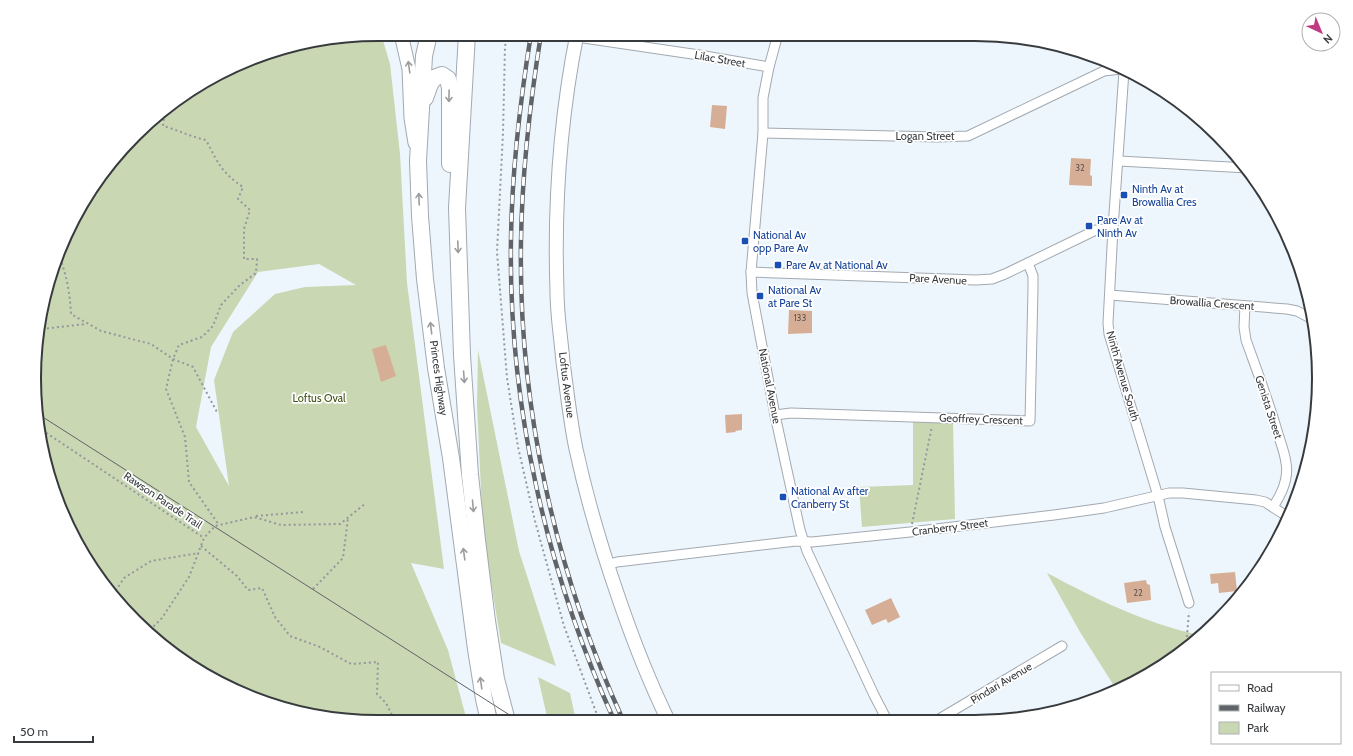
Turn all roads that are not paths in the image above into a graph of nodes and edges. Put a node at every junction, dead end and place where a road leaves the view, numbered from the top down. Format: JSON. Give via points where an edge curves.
{"nodes":[{"id":1,"x":403,"y":41,"type":"edge"},
{"id":2,"x":427,"y":41,"type":"edge"},
{"id":3,"x":462,"y":41,"type":"edge"},
{"id":4,"x":466,"y":41,"type":"edge"},
{"id":5,"x":576,"y":41,"type":"edge"},
{"id":6,"x":614,"y":41,"type":"edge"},
{"id":7,"x":776,"y":41,"type":"edge"},
{"id":8,"x":464,"y":60,"type":"junction"},
{"id":9,"x":769,"y":67,"type":"junction"},
{"id":10,"x":1110,"y":70,"type":"edge"},
{"id":11,"x":1124,"y":76,"type":"edge"},
{"id":12,"x":420,"y":109,"type":"junction"},
{"id":13,"x":763,"y":133,"type":"junction"},
{"id":14,"x":418,"y":161,"type":"junction"},
{"id":15,"x":1119,"y":161,"type":"junction"},
{"id":16,"x":1237,"y":167,"type":"edge"},
{"id":17,"x":457,"y":208,"type":"junction"},
{"id":18,"x":1113,"y":228,"type":"junction"},
{"id":19,"x":1028,"y":264,"type":"junction"},
{"id":20,"x":751,"y":272,"type":"junction"},
{"id":21,"x":1110,"y":295,"type":"junction"},
{"id":22,"x":1245,"y":306,"type":"junction"},
{"id":23,"x":1307,"y":316,"type":"edge"},
{"id":24,"x":775,"y":415,"type":"junction"},
{"id":25,"x":1158,"y":496,"type":"junction"},
{"id":26,"x":1273,"y":507,"type":"junction"},
{"id":27,"x":1283,"y":514,"type":"edge"},
{"id":28,"x":803,"y":540,"type":"junction"},
{"id":29,"x":607,"y":565,"type":"junction"},
{"id":30,"x":1189,"y":603,"type":"road end"},
{"id":31,"x":1062,"y":646,"type":"dead end"},
{"id":32,"x":488,"y":715,"type":"edge"},
{"id":33,"x":505,"y":715,"type":"edge"},
{"id":34,"x":666,"y":715,"type":"edge"},
{"id":35,"x":884,"y":715,"type":"edge"},
{"id":36,"x":946,"y":715,"type":"edge"}],
"edges":[{"from":14,"to":1,"type":"street","one_way":true,"via":[[412,129],[409,68]]},
{"from":2,"to":12,"type":"highway","name":"Princes Highway"},
{"from":3,"to":8,"type":"highway"},
{"from":4,"to":8,"type":"highway","name":"Princes Highway"},
{"from":5,"to":29,"type":"street","name":"Loftus Avenue","via":[[567,91],[559,165],[556,222],[557,293],[568,401],[576,449]]},
{"from":6,"to":9,"type":"street","name":"Lilac Street"},
{"from":7,"to":9,"type":"street","name":"National Avenue"},
{"from":8,"to":17,"type":"highway","name":"Princes Highway"},
{"from":9,"to":13,"type":"street","name":"National Avenue","via":[[763,98]]},
{"from":10,"to":13,"type":"street","name":"Logan Street","via":[[1104,70],[968,136]]},
{"from":11,"to":15,"type":"street","name":"Ninth Avenue South"},
{"from":12,"to":14,"type":"highway","name":"Princes Highway"},
{"from":12,"to":17,"type":"highway","one_way":true,"via":[[432,80],[440,75],[446,77],[449,84],[449,160]]},
{"from":13,"to":20,"type":"street","name":"National Avenue"},
{"from":32,"to":14,"type":"highway","name":"Princes Highway","one_way":true,"via":[[433,346],[425,279]]},
{"from":15,"to":16,"type":"street"},
{"from":15,"to":18,"type":"street","name":"Ninth Avenue South"},
{"from":17,"to":33,"type":"highway","name":"Princes Highway","one_way":true,"via":[[462,355],[470,475],[494,664]]},
{"from":18,"to":19,"type":"street","name":"Pare Avenue","via":[[1096,230]]},
{"from":18,"to":21,"type":"street","name":"Ninth Avenue South"},
{"from":19,"to":20,"type":"street","name":"Pare Avenue","via":[[992,279],[976,280]]},
{"from":19,"to":24,"type":"street","name":"Geoffrey Crescent","via":[[1034,288],[1030,421],[791,413]]},
{"from":20,"to":24,"type":"street","name":"National Avenue","via":[[752,293]]},
{"from":21,"to":22,"type":"street","name":"Browallia Crescent"},
{"from":21,"to":25,"type":"street","name":"Ninth Avenue South","via":[[1109,334]]},
{"from":22,"to":23,"type":"street","name":"Browallia Crescent","via":[[1287,309]]},
{"from":22,"to":26,"type":"street","name":"Genista Street","via":[[1246,340],[1286,464],[1283,488]]},
{"from":24,"to":28,"type":"street","name":"National Avenue"},
{"from":25,"to":26,"type":"street","name":"Cranberry Street","via":[[1183,493],[1265,502]]},
{"from":25,"to":28,"type":"street","name":"Cranberry Street","via":[[1104,508],[910,532],[812,542]]},
{"from":25,"to":30,"type":"street","name":"Ninth Avenue South"},
{"from":26,"to":27,"type":"street","name":"Cranberry Street"},
{"from":28,"to":29,"type":"street","name":"Cranberry Street"},
{"from":28,"to":35,"type":"street","name":"National Avenue"},
{"from":29,"to":34,"type":"street","name":"Loftus Avenue","via":[[647,675]]},
{"from":31,"to":36,"type":"street","name":"Pindari Avenue"}]}
